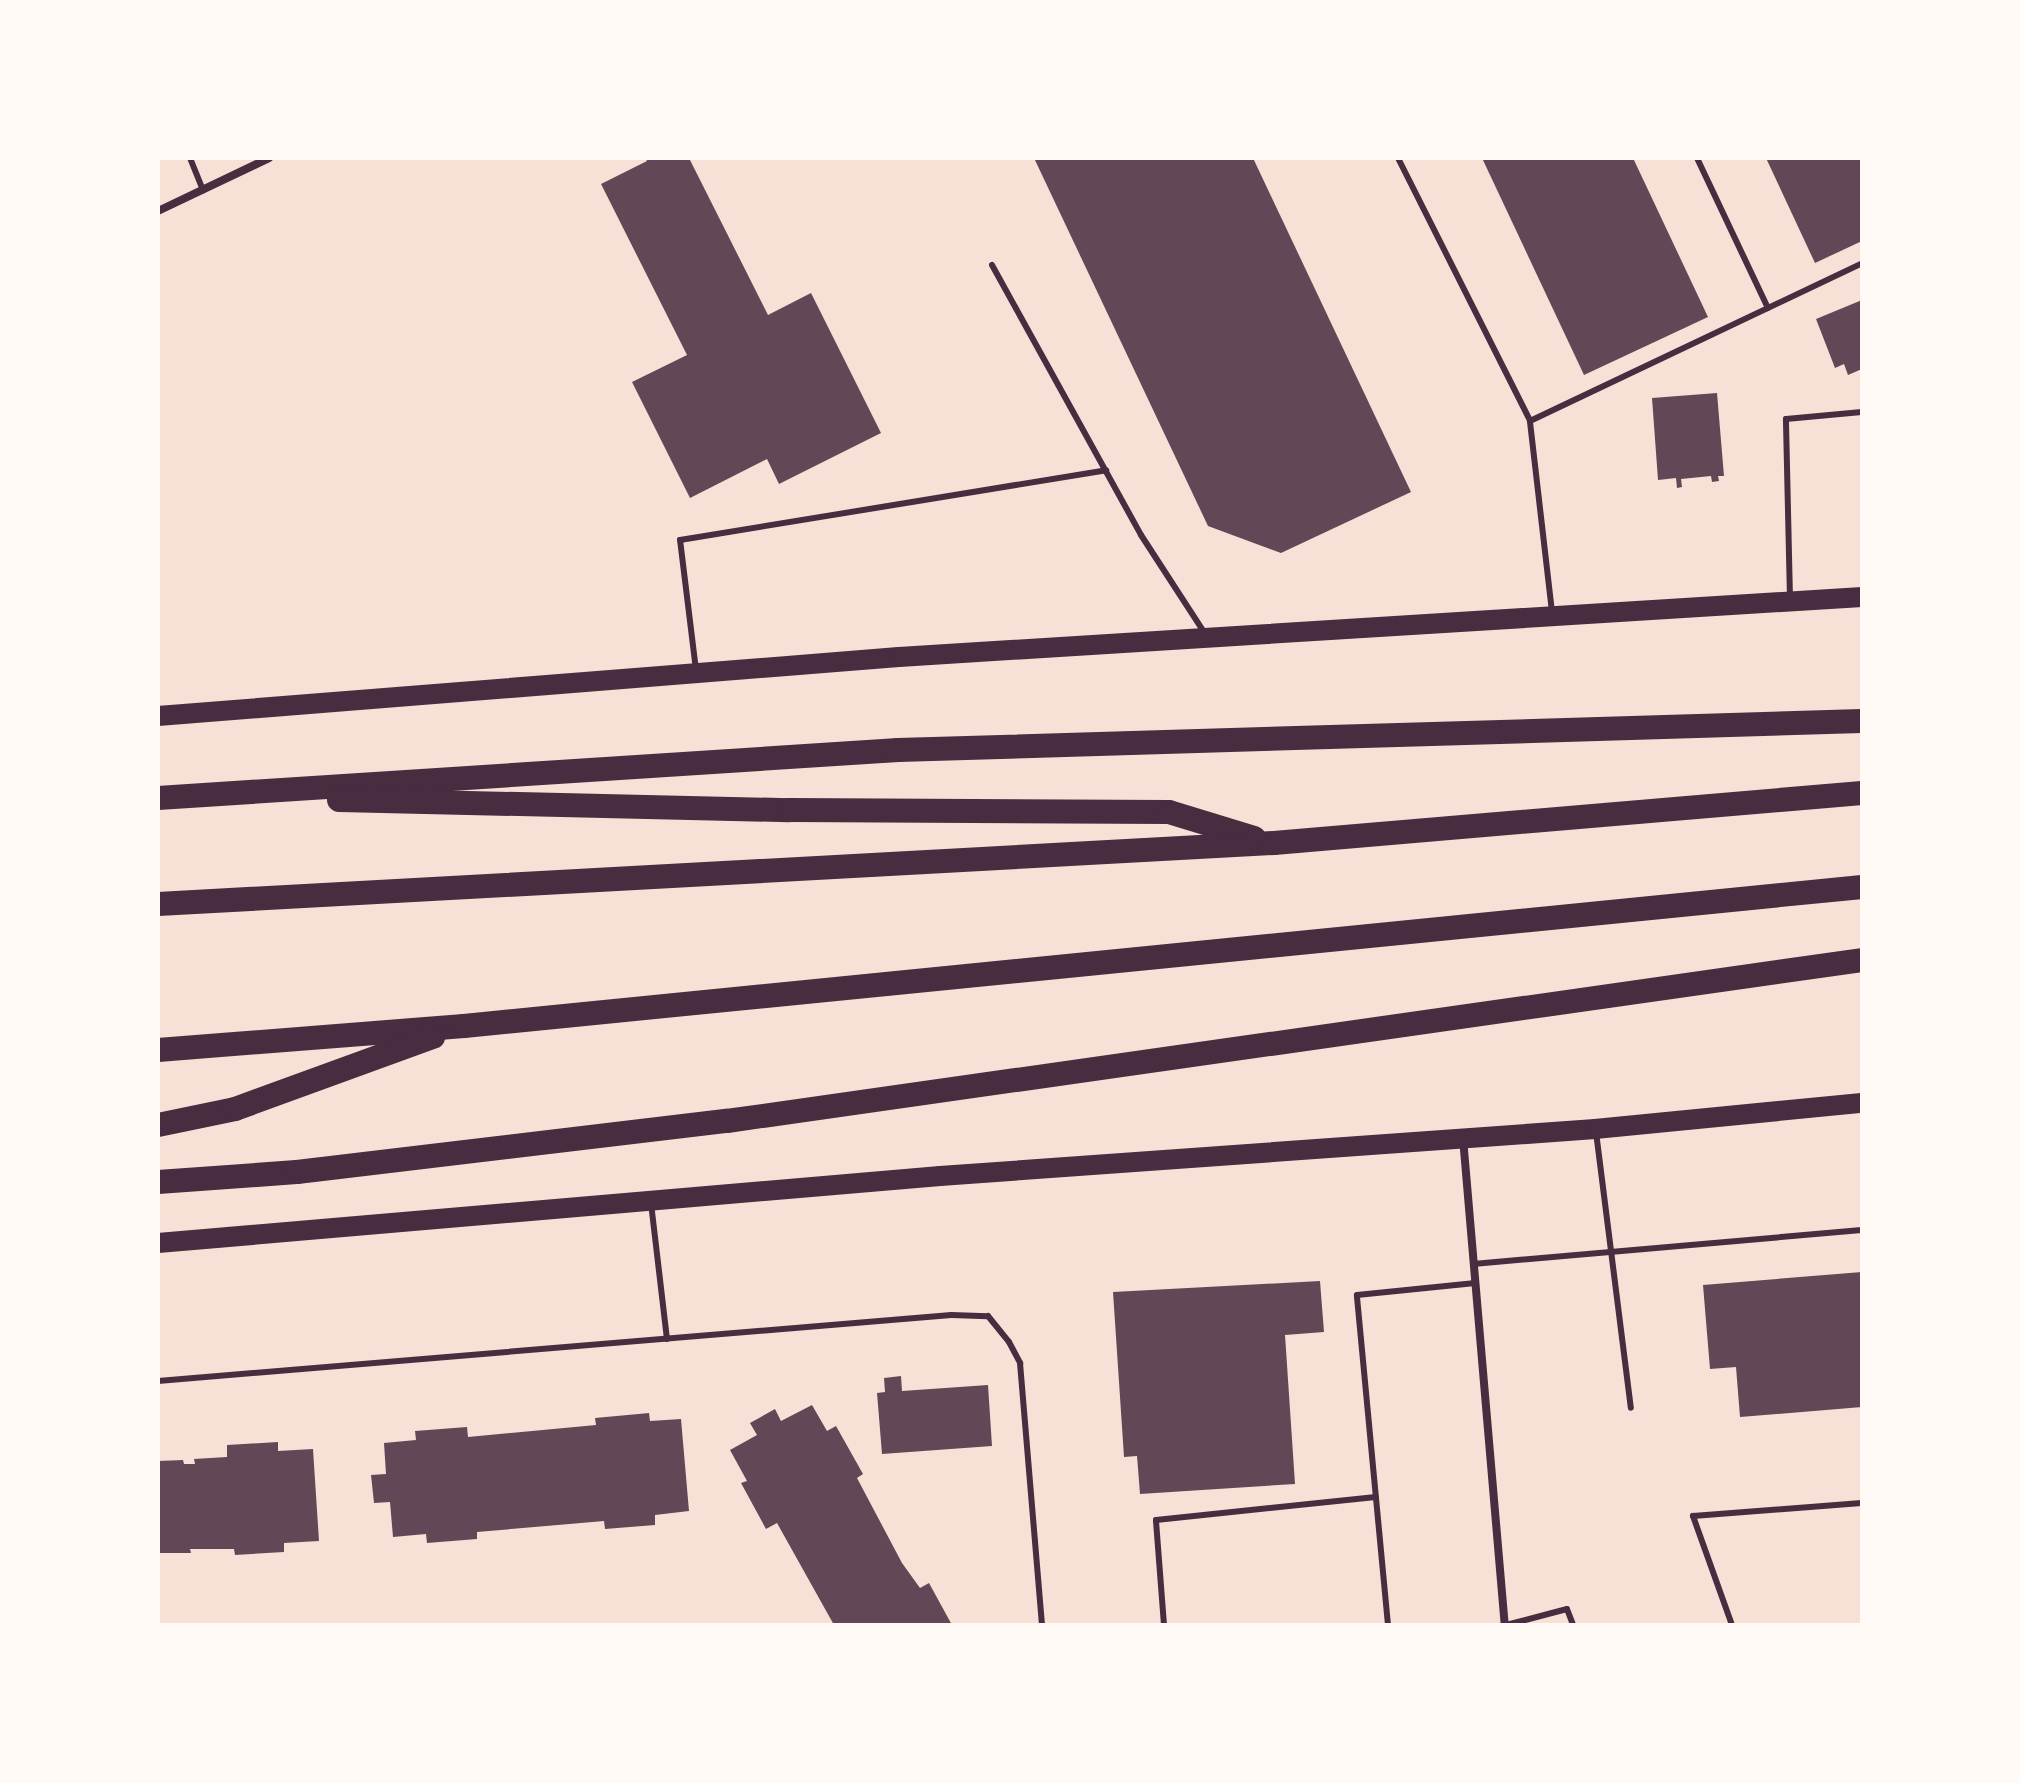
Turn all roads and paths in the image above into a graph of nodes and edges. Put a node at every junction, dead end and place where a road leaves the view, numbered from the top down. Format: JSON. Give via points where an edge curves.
{"nodes":[{"id":1,"x":190,"y":158,"type":"edge"},
{"id":2,"x":269,"y":158,"type":"edge"},
{"id":3,"x":1398,"y":158,"type":"edge"},
{"id":4,"x":1697,"y":158,"type":"edge"},
{"id":5,"x":203,"y":190,"type":"junction"},
{"id":6,"x":158,"y":211,"type":"edge"},
{"id":7,"x":1862,"y":263,"type":"edge"},
{"id":8,"x":992,"y":265,"type":"dead end"},
{"id":9,"x":1768,"y":308,"type":"junction"},
{"id":10,"x":1862,"y":412,"type":"edge"},
{"id":11,"x":1530,"y":421,"type":"junction"},
{"id":12,"x":1106,"y":470,"type":"junction"},
{"id":13,"x":1862,"y":597,"type":"edge"},
{"id":14,"x":1790,"y":602,"type":"junction"},
{"id":15,"x":1552,"y":617,"type":"junction"},
{"id":16,"x":1208,"y":638,"type":"junction"},
{"id":17,"x":697,"y":673,"type":"junction"},
{"id":18,"x":158,"y":716,"type":"edge"},
{"id":19,"x":1862,"y":721,"type":"edge"},
{"id":20,"x":1862,"y":793,"type":"edge"},
{"id":21,"x":167,"y":797,"type":"edge"},
{"id":22,"x":1274,"y":843,"type":"junction"},
{"id":23,"x":1862,"y":887,"type":"edge"},
{"id":24,"x":158,"y":904,"type":"edge"},
{"id":25,"x":1862,"y":960,"type":"edge"},
{"id":26,"x":464,"y":1026,"type":"junction"},
{"id":27,"x":158,"y":1050,"type":"edge"},
{"id":28,"x":1862,"y":1103,"type":"edge"},
{"id":29,"x":158,"y":1125,"type":"edge"},
{"id":30,"x":1595,"y":1129,"type":"junction"},
{"id":31,"x":1463,"y":1137,"type":"junction"},
{"id":32,"x":158,"y":1182,"type":"edge"},
{"id":33,"x":651,"y":1201,"type":"junction"},
{"id":34,"x":1862,"y":1230,"type":"edge"},
{"id":35,"x":158,"y":1243,"type":"edge"},
{"id":36,"x":1609,"y":1250,"type":"junction"},
{"id":37,"x":1473,"y":1264,"type":"junction"},
{"id":38,"x":1475,"y":1283,"type":"junction"},
{"id":39,"x":667,"y":1339,"type":"junction"},
{"id":40,"x":158,"y":1381,"type":"edge"},
{"id":41,"x":1631,"y":1408,"type":"dead end"},
{"id":42,"x":1376,"y":1497,"type":"junction"},
{"id":43,"x":1862,"y":1503,"type":"edge"},
{"id":44,"x":1042,"y":1625,"type":"edge"},
{"id":45,"x":1164,"y":1625,"type":"edge"},
{"id":46,"x":1388,"y":1625,"type":"edge"},
{"id":47,"x":1505,"y":1625,"type":"edge"},
{"id":48,"x":1573,"y":1625,"type":"edge"},
{"id":49,"x":1732,"y":1625,"type":"edge"}],
"edges":[{"from":1,"to":5,"type":"lane"},
{"from":2,"to":5,"type":"street"},
{"from":3,"to":11,"type":"lane"},
{"from":4,"to":9,"type":"lane"},
{"from":5,"to":6,"type":"street"},
{"from":7,"to":9,"type":"lane"},
{"from":8,"to":12,"type":"lane"},
{"from":9,"to":11,"type":"lane"},
{"from":10,"to":14,"type":"lane","via":[[1786,419]]},
{"from":11,"to":15,"type":"lane"},
{"from":12,"to":16,"type":"lane"},
{"from":12,"to":17,"type":"lane","via":[[680,540]]},
{"from":13,"to":14,"type":"main road"},
{"from":14,"to":15,"type":"main road"},
{"from":15,"to":16,"type":"main road"},
{"from":16,"to":17,"type":"main road"},
{"from":17,"to":18,"type":"main road"},
{"from":19,"to":21,"type":"highway","via":[[898,750]]},
{"from":20,"to":22,"type":"highway"},
{"from":21,"to":22,"type":"highway","via":[[1169,812]]},
{"from":22,"to":24,"type":"highway"},
{"from":23,"to":26,"type":"highway"},
{"from":25,"to":32,"type":"highway","via":[[727,1121],[297,1172]]},
{"from":26,"to":27,"type":"highway"},
{"from":26,"to":29,"type":"highway","via":[[235,1109]]},
{"from":28,"to":30,"type":"main road"},
{"from":30,"to":31,"type":"main road"},
{"from":30,"to":36,"type":"lane"},
{"from":31,"to":33,"type":"main road"},
{"from":31,"to":37,"type":"street"},
{"from":33,"to":35,"type":"main road"},
{"from":33,"to":39,"type":"lane"},
{"from":34,"to":36,"type":"lane"},
{"from":36,"to":37,"type":"lane"},
{"from":36,"to":41,"type":"lane"},
{"from":37,"to":38,"type":"street"},
{"from":38,"to":42,"type":"lane","via":[[1357,1295]]},
{"from":38,"to":47,"type":"street"},
{"from":39,"to":40,"type":"lane"},
{"from":39,"to":44,"type":"lane","via":[[988,1316],[1020,1363]]},
{"from":42,"to":45,"type":"lane","via":[[1156,1520]]},
{"from":42,"to":46,"type":"lane"},
{"from":43,"to":49,"type":"lane","via":[[1693,1516]]},
{"from":47,"to":48,"type":"lane","via":[[1567,1609]]}]}
